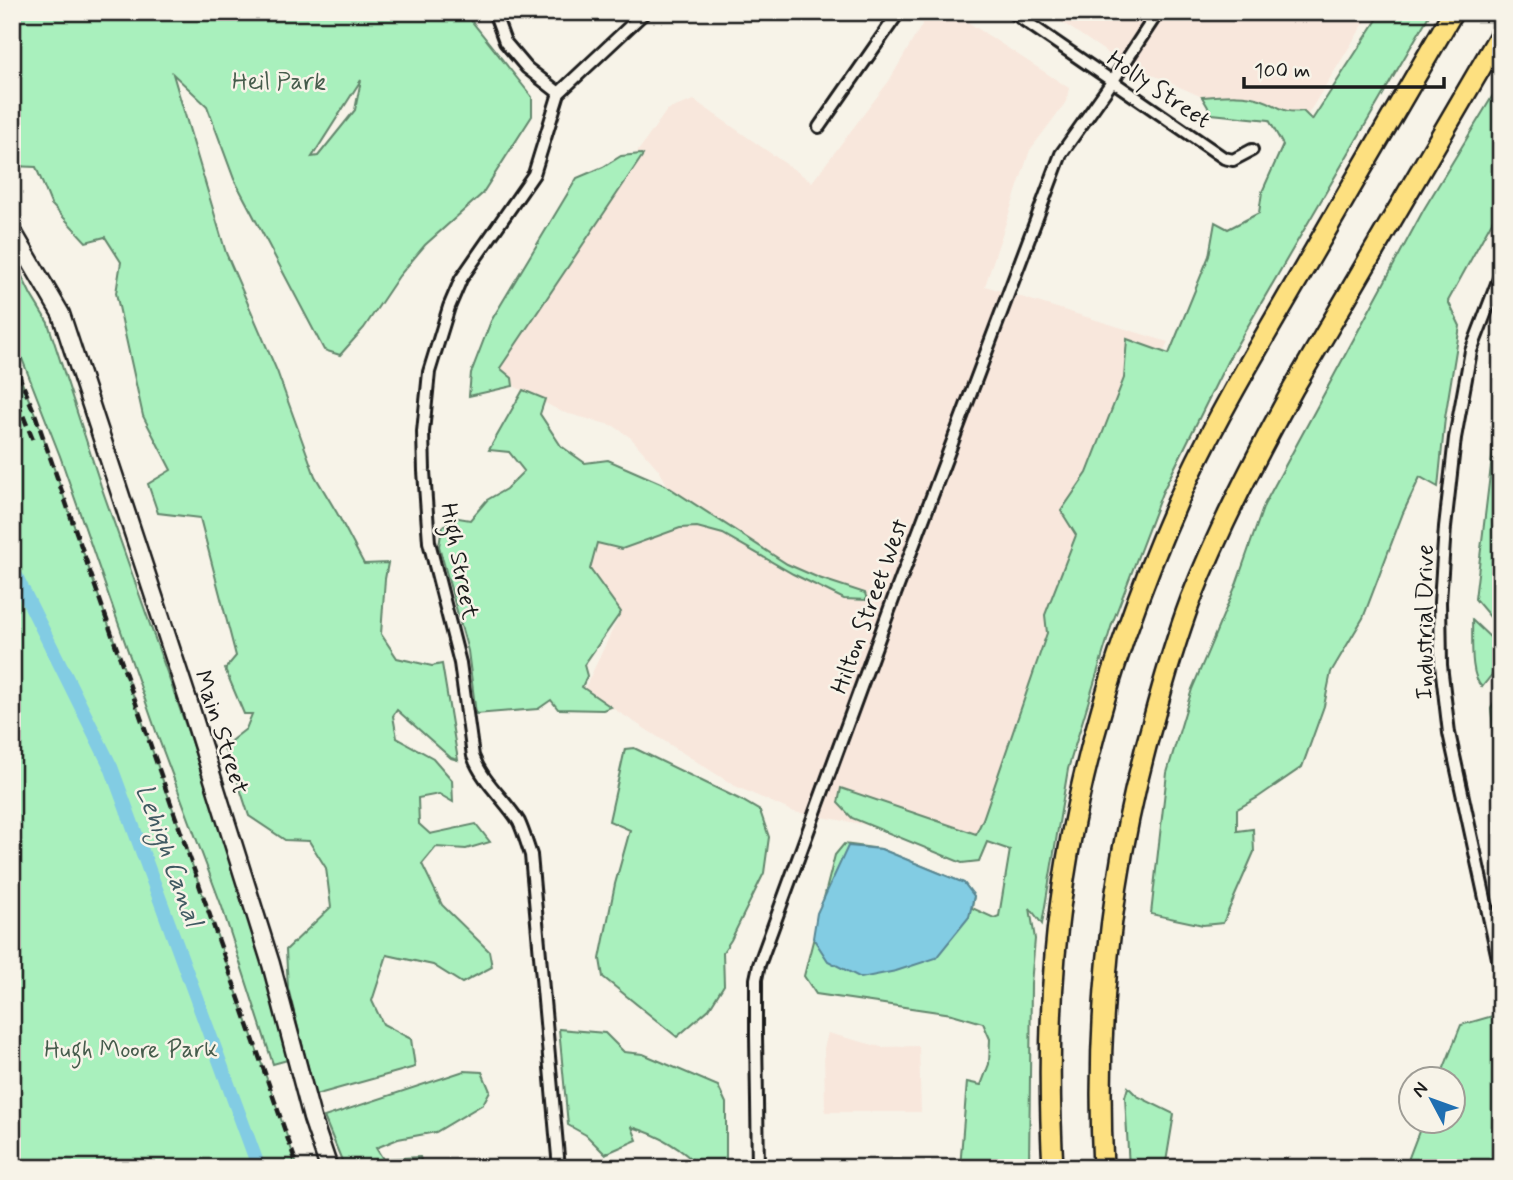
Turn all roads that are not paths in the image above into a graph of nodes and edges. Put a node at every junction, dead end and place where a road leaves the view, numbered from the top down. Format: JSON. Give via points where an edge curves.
{"nodes":[{"id":1,"x":494,"y":12,"type":"edge"},
{"id":2,"x":645,"y":12,"type":"edge"},
{"id":3,"x":899,"y":12,"type":"edge"},
{"id":4,"x":1012,"y":12,"type":"edge"},
{"id":5,"x":1157,"y":12,"type":"edge"},
{"id":6,"x":1453,"y":12,"type":"edge"},
{"id":7,"x":1501,"y":33,"type":"edge"},
{"id":8,"x":1112,"y":82,"type":"junction"},
{"id":9,"x":559,"y":93,"type":"junction"},
{"id":10,"x":818,"y":127,"type":"dead end"},
{"id":11,"x":1252,"y":150,"type":"dead end"},
{"id":12,"x":12,"y":230,"type":"edge"},
{"id":13,"x":1501,"y":273,"type":"edge"},
{"id":14,"x":1501,"y":972,"type":"edge"},
{"id":15,"x":329,"y":1168,"type":"edge"},
{"id":16,"x":559,"y":1168,"type":"edge"},
{"id":17,"x":758,"y":1168,"type":"edge"},
{"id":18,"x":1053,"y":1168,"type":"edge"},
{"id":19,"x":1103,"y":1168,"type":"edge"}],
"edges":[{"from":1,"to":9,"type":"street","via":[[505,42],[527,68]]},
{"from":2,"to":9,"type":"street","name":"High Street"},
{"from":3,"to":10,"type":"street"},
{"from":4,"to":8,"type":"street","name":"Holly Street"},
{"from":5,"to":8,"type":"street","name":"Hilton Street West"},
{"from":6,"to":18,"type":"highway","via":[[1251,358],[1167,527],[1130,619],[1077,807],[1062,902],[1052,1000]]},
{"from":7,"to":19,"type":"highway","via":[[1271,430],[1228,514],[1175,644],[1136,782],[1111,918],[1102,1035]]},
{"from":8,"to":11,"type":"street","name":"Holly Street","via":[[1224,158],[1233,160]]},
{"from":8,"to":17,"type":"street","name":"Hilton Street West","via":[[1061,154],[759,965]]},
{"from":9,"to":16,"type":"street","name":"High Street","via":[[534,174],[461,279],[449,307],[429,372],[424,432],[429,542],[460,663],[473,757],[518,822],[531,855]]},
{"from":12,"to":15,"type":"street","name":"Main Street","via":[[61,314],[271,964]]},
{"from":13,"to":14,"type":"street","name":"Industrial Drive","via":[[1471,351],[1455,438],[1440,602],[1449,733]]}]}
